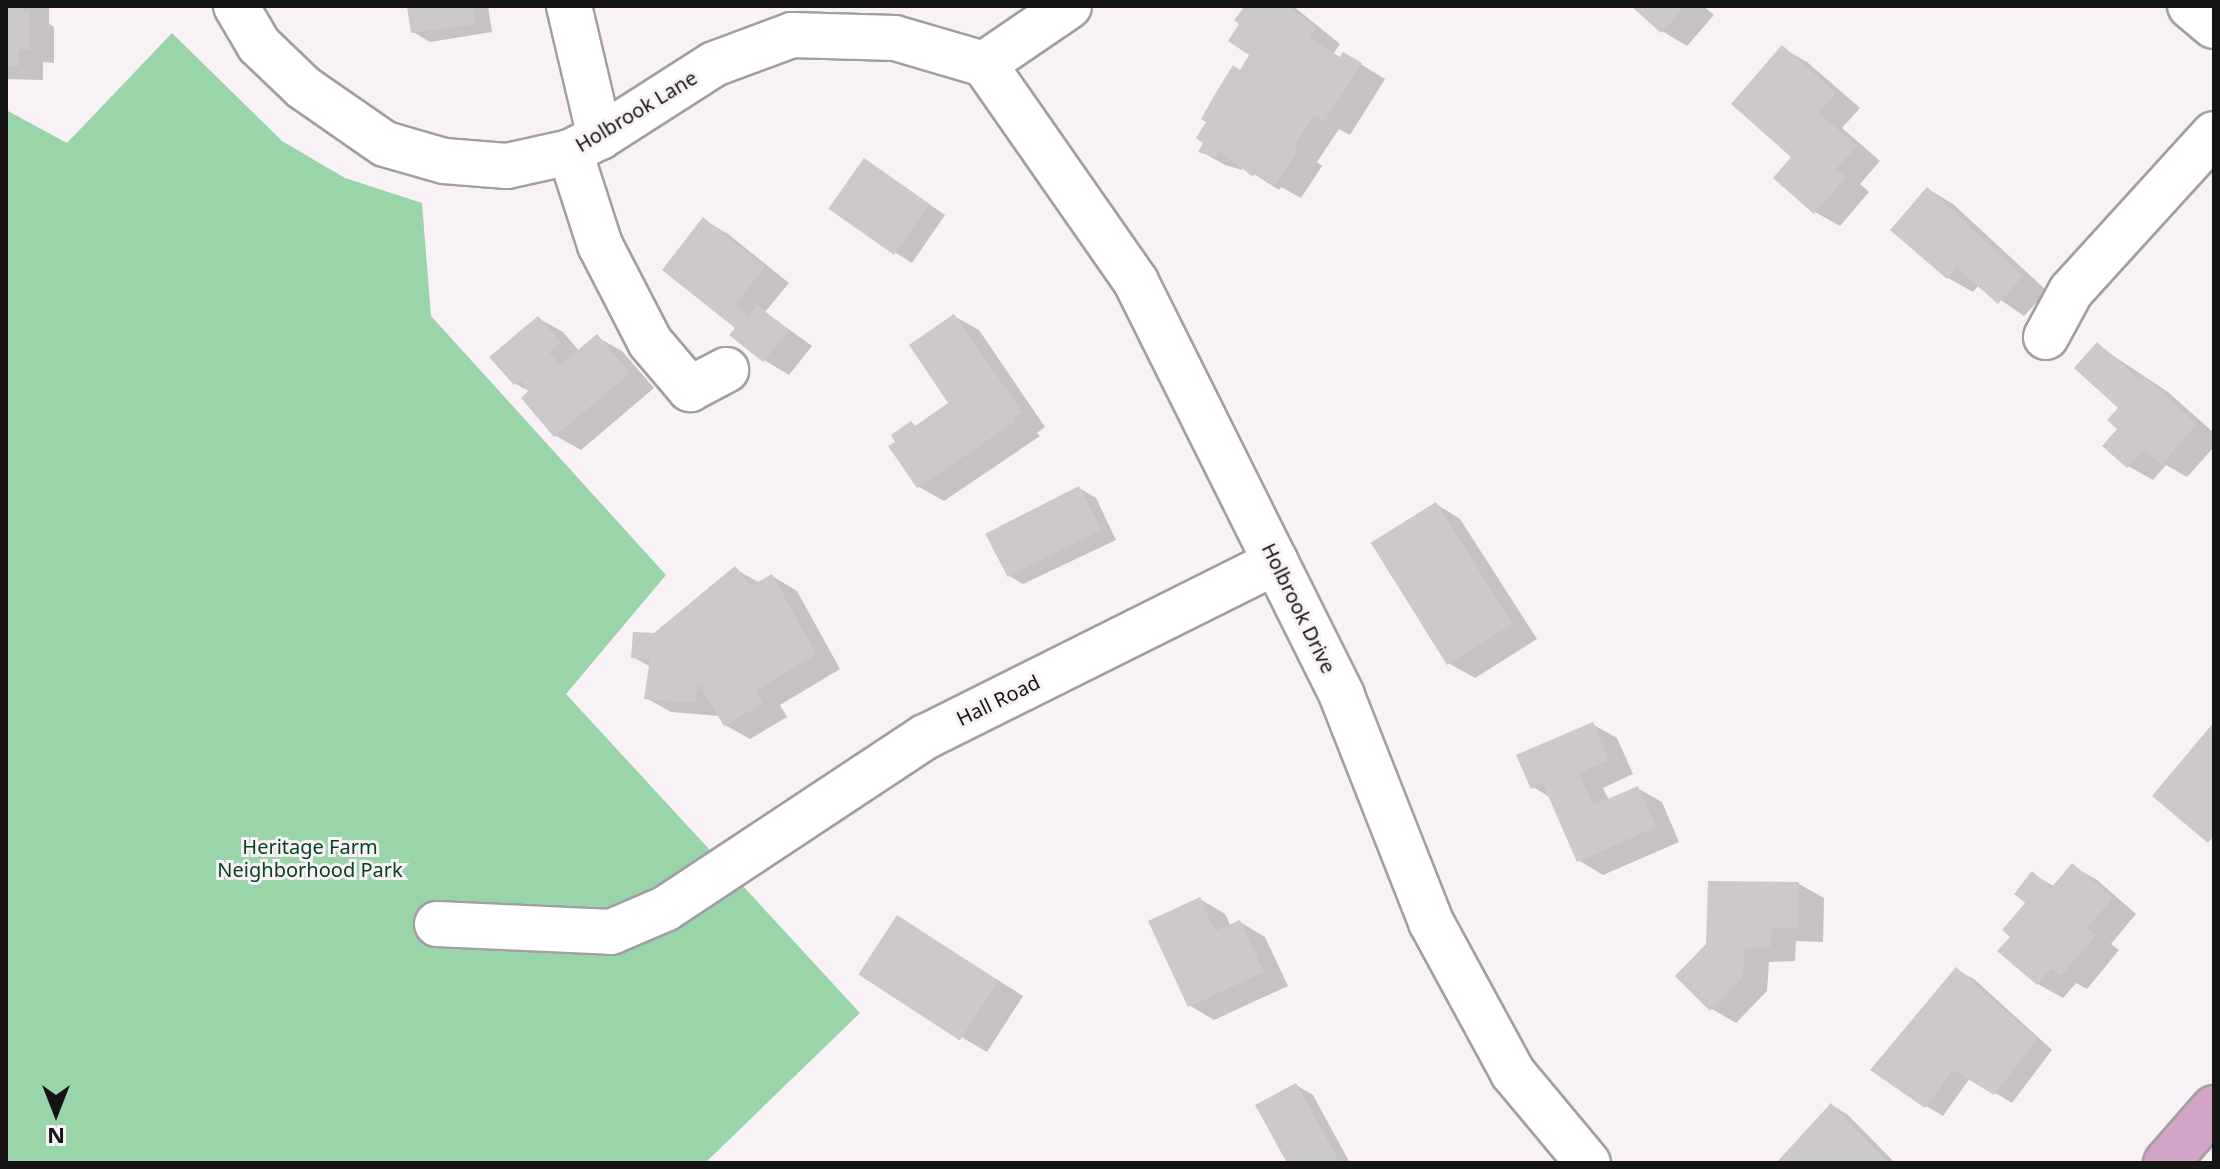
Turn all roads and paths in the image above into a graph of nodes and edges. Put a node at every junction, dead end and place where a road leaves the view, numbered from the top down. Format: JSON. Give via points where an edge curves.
{"nodes":[{"id":1,"x":236,"y":6,"type":"edge"},
{"id":2,"x":569,"y":6,"type":"edge"},
{"id":3,"x":1069,"y":6,"type":"edge"},
{"id":4,"x":2190,"y":6,"type":"edge"},
{"id":5,"x":2214,"y":26,"type":"edge"},
{"id":6,"x":984,"y":64,"type":"junction"},
{"id":7,"x":2214,"y":134,"type":"edge"},
{"id":8,"x":585,"y":144,"type":"junction"},
{"id":9,"x":2046,"y":337,"type":"dead end"},
{"id":10,"x":726,"y":370,"type":"dead end"},
{"id":11,"x":1276,"y":562,"type":"junction"},
{"id":12,"x":437,"y":924,"type":"dead end"},
{"id":13,"x":2214,"y":1108,"type":"edge"},
{"id":14,"x":1588,"y":1163,"type":"edge"},
{"id":15,"x":2166,"y":1163,"type":"edge"}],
"edges":[{"from":1,"to":8,"type":"street","name":"Holbrook Lane","via":[[259,45],[304,88],[385,144],[444,161],[507,166]]},
{"from":2,"to":8,"type":"street"},
{"from":3,"to":6,"type":"street"},
{"from":4,"to":5,"type":"street"},
{"from":6,"to":8,"type":"street","name":"Holbrook Lane","via":[[895,38],[792,35],[714,64]]},
{"from":6,"to":11,"type":"street","name":"Holbrook Drive","via":[[1136,282]]},
{"from":7,"to":9,"type":"street","via":[[2071,291]]},
{"from":8,"to":10,"type":"street","via":[[600,245],[650,342],[690,389]]},
{"from":11,"to":12,"type":"street","name":"Hall Road","via":[[925,737],[665,909],[611,932]]},
{"from":11,"to":14,"type":"street","name":"Holbrook Drive","via":[[1342,696],[1431,922],[1513,1073]]},
{"from":13,"to":15,"type":"main road"}]}
